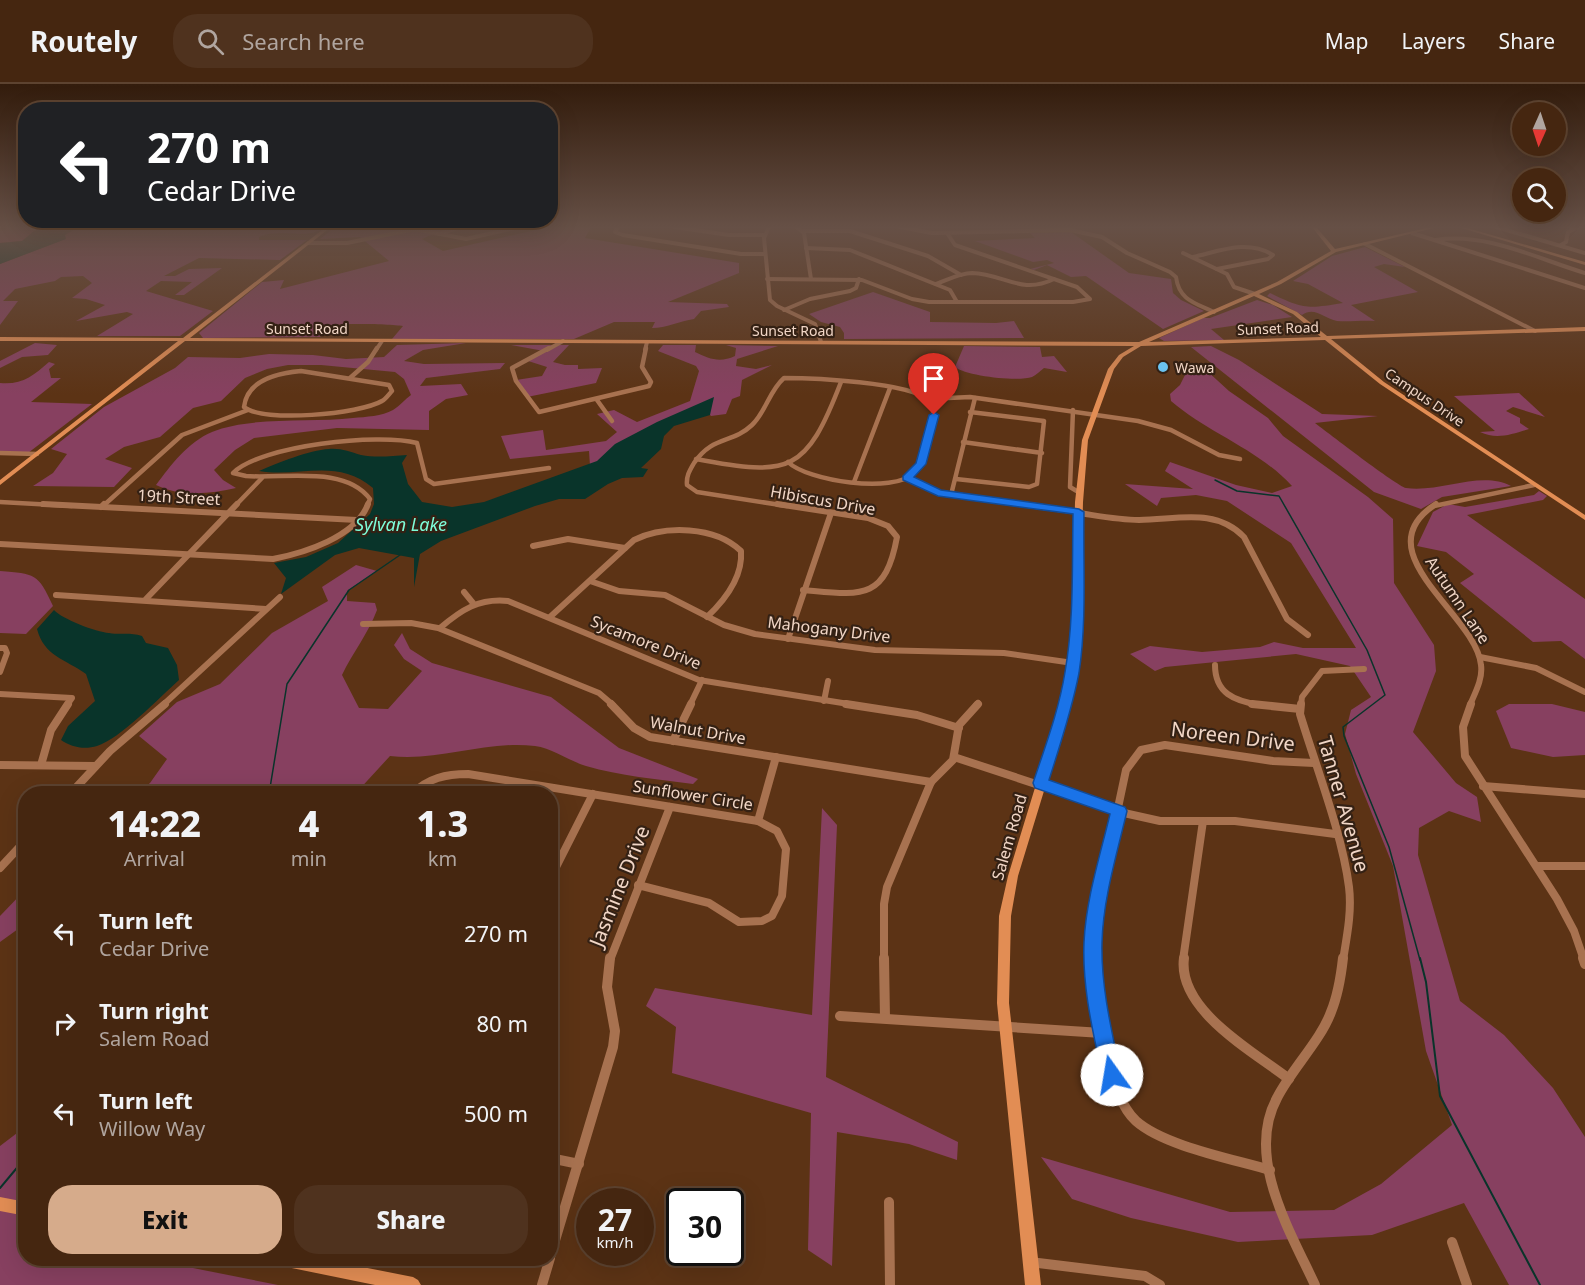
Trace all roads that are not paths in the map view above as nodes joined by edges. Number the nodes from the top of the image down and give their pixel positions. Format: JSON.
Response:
{"nodes":[{"id":1,"x":257,"y":283,"type":"edge"},
{"id":2,"x":768,"y":283,"type":"edge"},
{"id":3,"x":858,"y":283,"type":"edge"},
{"id":4,"x":876,"y":283,"type":"edge"},
{"id":5,"x":1008,"y":283,"type":"edge"},
{"id":6,"x":1045,"y":283,"type":"edge"},
{"id":7,"x":1064,"y":283,"type":"edge"},
{"id":8,"x":1177,"y":283,"type":"edge"},
{"id":9,"x":1232,"y":283,"type":"edge"},
{"id":10,"x":1279,"y":283,"type":"edge"},
{"id":11,"x":1441,"y":283,"type":"edge"},
{"id":12,"x":1570,"y":283,"type":"edge"},
{"id":13,"x":936,"y":284,"type":"edge"},
{"id":14,"x":1585,"y":288,"type":"edge"},
{"id":15,"x":1255,"y":294,"type":"junction"},
{"id":16,"x":957,"y":302,"type":"junction"},
{"id":17,"x":784,"y":310,"type":"junction"},
{"id":18,"x":1214,"y":312,"type":"junction"},
{"id":19,"x":1585,"y":329,"type":"edge"},
{"id":20,"x":1535,"y":331,"type":"junction"},
{"id":21,"x":1157,"y":336,"type":"junction"},
{"id":22,"x":1324,"y":338,"type":"junction"},
{"id":23,"x":0,"y":339,"type":"edge"},
{"id":24,"x":183,"y":340,"type":"junction"},
{"id":25,"x":382,"y":341,"type":"junction"},
{"id":26,"x":563,"y":341,"type":"junction"},
{"id":27,"x":647,"y":342,"type":"junction"},
{"id":28,"x":821,"y":342,"type":"junction"},
{"id":29,"x":1140,"y":344,"type":"junction"},
{"id":30,"x":1172,"y":344,"type":"junction"},
{"id":31,"x":350,"y":378,"type":"junction"},
{"id":32,"x":841,"y":382,"type":"junction"},
{"id":33,"x":891,"y":388,"type":"junction"},
{"id":34,"x":975,"y":398,"type":"junction"},
{"id":35,"x":927,"y":399,"type":"junction"},
{"id":36,"x":597,"y":400,"type":"junction"},
{"id":37,"x":248,"y":410,"type":"junction"},
{"id":38,"x":1073,"y":410,"type":"junction"},
{"id":39,"x":970,"y":412,"type":"junction"},
{"id":40,"x":1094,"y":414,"type":"junction"},
{"id":41,"x":612,"y":421,"type":"dead end"},
{"id":42,"x":963,"y":442,"type":"junction"},
{"id":43,"x":0,"y":453,"type":"edge"},
{"id":44,"x":37,"y":453,"type":"junction"},
{"id":45,"x":1042,"y":453,"type":"junction"},
{"id":46,"x":696,"y":459,"type":"junction"},
{"id":47,"x":1240,"y":459,"type":"dead end"},
{"id":48,"x":788,"y":462,"type":"junction"},
{"id":49,"x":549,"y":468,"type":"dead end"},
{"id":50,"x":262,"y":478,"type":"junction"},
{"id":51,"x":907,"y":478,"type":"junction"},
{"id":52,"x":956,"y":479,"type":"junction"},
{"id":53,"x":854,"y":482,"type":"junction"},
{"id":54,"x":0,"y":483,"type":"edge"},
{"id":55,"x":1534,"y":485,"type":"junction"},
{"id":56,"x":1080,"y":493,"type":"junction"},
{"id":57,"x":951,"y":495,"type":"junction"},
{"id":58,"x":0,"y":502,"type":"edge"},
{"id":59,"x":101,"y":507,"type":"junction"},
{"id":60,"x":228,"y":513,"type":"junction"},
{"id":61,"x":831,"y":513,"type":"junction"},
{"id":62,"x":1079,"y":513,"type":"junction"},
{"id":63,"x":1585,"y":519,"type":"edge"},
{"id":64,"x":357,"y":520,"type":"junction"},
{"id":65,"x":0,"y":544,"type":"edge"},
{"id":66,"x":533,"y":546,"type":"dead end"},
{"id":67,"x":625,"y":548,"type":"junction"},
{"id":68,"x":189,"y":555,"type":"junction"},
{"id":69,"x":591,"y":581,"type":"junction"},
{"id":70,"x":803,"y":590,"type":"junction"},
{"id":71,"x":464,"y":592,"type":"dead end"},
{"id":72,"x":56,"y":595,"type":"dead end"},
{"id":73,"x":280,"y":597,"type":"dead end"},
{"id":74,"x":146,"y":600,"type":"junction"},
{"id":75,"x":473,"y":603,"type":"junction"},
{"id":76,"x":266,"y":609,"type":"junction"},
{"id":77,"x":550,"y":617,"type":"junction"},
{"id":78,"x":707,"y":617,"type":"junction"},
{"id":79,"x":363,"y":624,"type":"dead end"},
{"id":80,"x":440,"y":628,"type":"junction"},
{"id":81,"x":1308,"y":635,"type":"dead end"},
{"id":82,"x":788,"y":639,"type":"junction"},
{"id":83,"x":2,"y":648,"type":"edge"},
{"id":84,"x":1480,"y":657,"type":"junction"},
{"id":85,"x":1073,"y":663,"type":"junction"},
{"id":86,"x":1215,"y":665,"type":"dead end"},
{"id":87,"x":1364,"y":669,"type":"dead end"},
{"id":88,"x":0,"y":672,"type":"edge"},
{"id":89,"x":702,"y":680,"type":"junction"},
{"id":90,"x":828,"y":681,"type":"dead end"},
{"id":91,"x":1585,"y":692,"type":"edge"},
{"id":92,"x":0,"y":694,"type":"edge"},
{"id":93,"x":824,"y":701,"type":"junction"},
{"id":94,"x":978,"y":703,"type":"dead end"},
{"id":95,"x":1300,"y":709,"type":"junction"},
{"id":96,"x":959,"y":728,"type":"junction"},
{"id":97,"x":673,"y":741,"type":"junction"},
{"id":98,"x":776,"y":757,"type":"junction"},
{"id":99,"x":954,"y":757,"type":"junction"},
{"id":100,"x":1314,"y":763,"type":"junction"},
{"id":101,"x":0,"y":765,"type":"edge"},
{"id":102,"x":41,"y":765,"type":"junction"},
{"id":103,"x":95,"y":766,"type":"junction"},
{"id":104,"x":931,"y":782,"type":"junction"},
{"id":105,"x":1041,"y":783,"type":"junction"},
{"id":106,"x":77,"y":786,"type":"edge"},
{"id":107,"x":421,"y":786,"type":"edge"},
{"id":108,"x":543,"y":786,"type":"edge"},
{"id":109,"x":1483,"y":786,"type":"junction"},
{"id":110,"x":558,"y":788,"type":"edge"},
{"id":111,"x":593,"y":794,"type":"junction"},
{"id":112,"x":1585,"y":794,"type":"edge"},
{"id":113,"x":670,"y":807,"type":"junction"},
{"id":114,"x":1119,"y":811,"type":"junction"},
{"id":115,"x":758,"y":821,"type":"junction"},
{"id":116,"x":1203,"y":821,"type":"junction"},
{"id":117,"x":1335,"y":834,"type":"junction"},
{"id":118,"x":18,"y":849,"type":"edge"},
{"id":119,"x":558,"y":863,"type":"edge"},
{"id":120,"x":1537,"y":866,"type":"junction"},
{"id":121,"x":1585,"y":866,"type":"edge"},
{"id":122,"x":0,"y":868,"type":"edge"},
{"id":123,"x":638,"y":885,"type":"junction"},
{"id":124,"x":1585,"y":964,"type":"edge"},
{"id":125,"x":840,"y":1016,"type":"dead end"},
{"id":126,"x":885,"y":1018,"type":"junction"},
{"id":127,"x":1005,"y":1026,"type":"junction"},
{"id":128,"x":1102,"y":1032,"type":"junction"},
{"id":129,"x":1289,"y":1079,"type":"junction"},
{"id":130,"x":558,"y":1160,"type":"edge"},
{"id":131,"x":579,"y":1164,"type":"junction"},
{"id":132,"x":1270,"y":1170,"type":"junction"},
{"id":133,"x":889,"y":1202,"type":"dead end"},
{"id":134,"x":0,"y":1204,"type":"edge"},
{"id":135,"x":18,"y":1207,"type":"edge"},
{"id":136,"x":558,"y":1232,"type":"edge"},
{"id":137,"x":1452,"y":1242,"type":"dead end"},
{"id":138,"x":1030,"y":1262,"type":"junction"},
{"id":139,"x":318,"y":1266,"type":"edge"},
{"id":140,"x":548,"y":1266,"type":"edge"},
{"id":141,"x":413,"y":1285,"type":"edge"},
{"id":142,"x":542,"y":1285,"type":"edge"},
{"id":143,"x":890,"y":1285,"type":"edge"},
{"id":144,"x":1033,"y":1285,"type":"edge"},
{"id":145,"x":1160,"y":1285,"type":"edge"},
{"id":146,"x":1315,"y":1285,"type":"edge"},
{"id":147,"x":1467,"y":1285,"type":"edge"}],
"edges":[{"from":1,"to":24,"type":"street"},
{"from":2,"to":17,"type":"street"},
{"from":3,"to":17,"type":"street"},
{"from":4,"to":16,"type":"street"},
{"from":5,"to":6,"type":"street"},
{"from":7,"to":16,"type":"street"},
{"from":8,"to":18,"type":"street"},
{"from":9,"to":15,"type":"street"},
{"from":10,"to":15,"type":"street","name":"Salem Road"},
{"from":11,"to":20,"type":"street"},
{"from":12,"to":14,"type":"street"},
{"from":13,"to":16,"type":"street"},
{"from":15,"to":18,"type":"street","name":"Salem Road"},
{"from":15,"to":22,"type":"street","name":"Campus Drive"},
{"from":17,"to":28,"type":"street"},
{"from":18,"to":21,"type":"street","name":"Salem Road"},
{"from":19,"to":20,"type":"street","name":"Sunset Road"},
{"from":20,"to":22,"type":"street","name":"Sunset Road"},
{"from":21,"to":29,"type":"street","name":"Salem Road"},
{"from":21,"to":30,"type":"street"},
{"from":22,"to":30,"type":"street","name":"Sunset Road"},
{"from":22,"to":55,"type":"street","name":"Campus Drive"},
{"from":23,"to":24,"type":"street","name":"Sunset Road"},
{"from":24,"to":25,"type":"street","name":"Sunset Road"},
{"from":24,"to":44,"type":"street"},
{"from":25,"to":26,"type":"street","name":"Sunset Road"},
{"from":25,"to":31,"type":"street"},
{"from":26,"to":27,"type":"street","name":"Sunset Road"},
{"from":26,"to":36,"type":"street"},
{"from":27,"to":28,"type":"street","name":"Sunset Road"},
{"from":27,"to":36,"type":"street"},
{"from":28,"to":29,"type":"street","name":"Sunset Road"},
{"from":29,"to":30,"type":"street","name":"Sunset Road"},
{"from":29,"to":40,"type":"street","name":"Salem Road"},
{"from":31,"to":37,"type":"street"},
{"from":31,"to":37,"type":"street"},
{"from":32,"to":33,"type":"street"},
{"from":32,"to":46,"type":"street"},
{"from":32,"to":48,"type":"street"},
{"from":33,"to":35,"type":"street"},
{"from":33,"to":53,"type":"street"},
{"from":34,"to":35,"type":"street"},
{"from":34,"to":38,"type":"street"},
{"from":34,"to":39,"type":"street"},
{"from":35,"to":51,"type":"street"},
{"from":36,"to":41,"type":"street"},
{"from":37,"to":59,"type":"street"},
{"from":38,"to":40,"type":"street"},
{"from":38,"to":56,"type":"street"},
{"from":39,"to":42,"type":"street"},
{"from":39,"to":45,"type":"street"},
{"from":40,"to":47,"type":"street"},
{"from":40,"to":56,"type":"street","name":"Salem Road"},
{"from":42,"to":45,"type":"street"},
{"from":42,"to":52,"type":"street"},
{"from":43,"to":44,"type":"street"},
{"from":44,"to":54,"type":"street"},
{"from":45,"to":52,"type":"street"},
{"from":46,"to":48,"type":"street"},
{"from":46,"to":61,"type":"street","name":"Hibiscus Drive"},
{"from":48,"to":53,"type":"street"},
{"from":49,"to":50,"type":"street"},
{"from":50,"to":60,"type":"street"},
{"from":50,"to":64,"type":"street"},
{"from":51,"to":53,"type":"street"},
{"from":51,"to":57,"type":"street"},
{"from":52,"to":57,"type":"street"},
{"from":55,"to":63,"type":"street","name":"Campus Drive"},
{"from":55,"to":84,"type":"street","name":"Autumn Lane"},
{"from":56,"to":62,"type":"street","name":"Salem Road"},
{"from":57,"to":62,"type":"street"},
{"from":58,"to":59,"type":"street","name":"19th Street"},
{"from":59,"to":60,"type":"street","name":"19th Street"},
{"from":60,"to":64,"type":"street","name":"19th Street"},
{"from":60,"to":68,"type":"street"},
{"from":61,"to":70,"type":"street"},
{"from":61,"to":70,"type":"street","name":"Hibiscus Drive"},
{"from":62,"to":81,"type":"street"},
{"from":62,"to":85,"type":"street","name":"Salem Road"},
{"from":64,"to":68,"type":"street"},
{"from":65,"to":68,"type":"street"},
{"from":66,"to":67,"type":"street"},
{"from":67,"to":69,"type":"street"},
{"from":67,"to":78,"type":"street"},
{"from":68,"to":74,"type":"street"},
{"from":69,"to":77,"type":"street"},
{"from":69,"to":78,"type":"street","name":"Mahogany Drive"},
{"from":70,"to":82,"type":"street"},
{"from":71,"to":75,"type":"street"},
{"from":72,"to":74,"type":"street"},
{"from":73,"to":76,"type":"street"},
{"from":74,"to":76,"type":"street"},
{"from":75,"to":77,"type":"street","name":"Sycamore Drive"},
{"from":75,"to":80,"type":"street","name":"Sycamore Drive"},
{"from":76,"to":103,"type":"street"},
{"from":77,"to":89,"type":"street","name":"Sycamore Drive"},
{"from":78,"to":82,"type":"street","name":"Mahogany Drive"},
{"from":79,"to":80,"type":"street","name":"Walnut Drive"},
{"from":80,"to":97,"type":"street","name":"Walnut Drive"},
{"from":82,"to":85,"type":"street","name":"Mahogany Drive"},
{"from":83,"to":88,"type":"street"},
{"from":84,"to":91,"type":"street"},
{"from":84,"to":109,"type":"street","name":"Autumn Lane"},
{"from":85,"to":105,"type":"street","name":"Salem Road"},
{"from":86,"to":95,"type":"street"},
{"from":87,"to":95,"type":"street"},
{"from":89,"to":93,"type":"street","name":"Sycamore Drive"},
{"from":89,"to":97,"type":"street"},
{"from":90,"to":93,"type":"street"},
{"from":92,"to":102,"type":"street"},
{"from":93,"to":96,"type":"street","name":"Sycamore Drive"},
{"from":94,"to":96,"type":"street"},
{"from":95,"to":100,"type":"street","name":"Tanner Avenue"},
{"from":96,"to":99,"type":"street"},
{"from":97,"to":98,"type":"street","name":"Walnut Drive"},
{"from":98,"to":104,"type":"street","name":"Walnut Drive"},
{"from":98,"to":115,"type":"street"},
{"from":99,"to":104,"type":"street"},
{"from":99,"to":105,"type":"street"},
{"from":100,"to":114,"type":"street","name":"Noreen Drive"},
{"from":100,"to":117,"type":"street","name":"Tanner Avenue"},
{"from":101,"to":102,"type":"street"},
{"from":102,"to":103,"type":"street"},
{"from":103,"to":106,"type":"street"},
{"from":104,"to":126,"type":"street"},
{"from":105,"to":114,"type":"street"},
{"from":105,"to":127,"type":"street","name":"Salem Road"},
{"from":107,"to":108,"type":"street","name":"Sunflower Circle"},
{"from":109,"to":112,"type":"street"},
{"from":109,"to":120,"type":"street","name":"Autumn Lane"},
{"from":110,"to":111,"type":"street","name":"Sunflower Circle"},
{"from":111,"to":113,"type":"street","name":"Sunflower Circle"},
{"from":111,"to":119,"type":"street"},
{"from":113,"to":115,"type":"street","name":"Sunflower Circle"},
{"from":113,"to":123,"type":"street","name":"Jasmine Drive"},
{"from":114,"to":116,"type":"street"},
{"from":114,"to":128,"type":"street","name":"Noreen Drive"},
{"from":115,"to":123,"type":"street","name":"Sunflower Circle"},
{"from":116,"to":117,"type":"street"},
{"from":116,"to":129,"type":"street"},
{"from":117,"to":129,"type":"street","name":"Tanner Avenue"},
{"from":118,"to":122,"type":"street"},
{"from":120,"to":121,"type":"street"},
{"from":120,"to":124,"type":"street","name":"Autumn Lane"},
{"from":123,"to":131,"type":"street","name":"Jasmine Drive"},
{"from":125,"to":126,"type":"street"},
{"from":126,"to":127,"type":"street"},
{"from":127,"to":128,"type":"street"},
{"from":127,"to":138,"type":"street","name":"Salem Road"},
{"from":128,"to":132,"type":"street","name":"Noreen Drive"},
{"from":129,"to":132,"type":"street","name":"Tanner Avenue"},
{"from":130,"to":131,"type":"street"},
{"from":131,"to":136,"type":"street","name":"Jasmine Drive"},
{"from":132,"to":146,"type":"street","name":"Tanner Avenue"},
{"from":133,"to":143,"type":"street"},
{"from":134,"to":135,"type":"street"},
{"from":137,"to":147,"type":"street"},
{"from":138,"to":144,"type":"street","name":"Salem Road"},
{"from":138,"to":145,"type":"street"},
{"from":139,"to":141,"type":"street"},
{"from":140,"to":142,"type":"street","name":"Jasmine Drive"}]}
